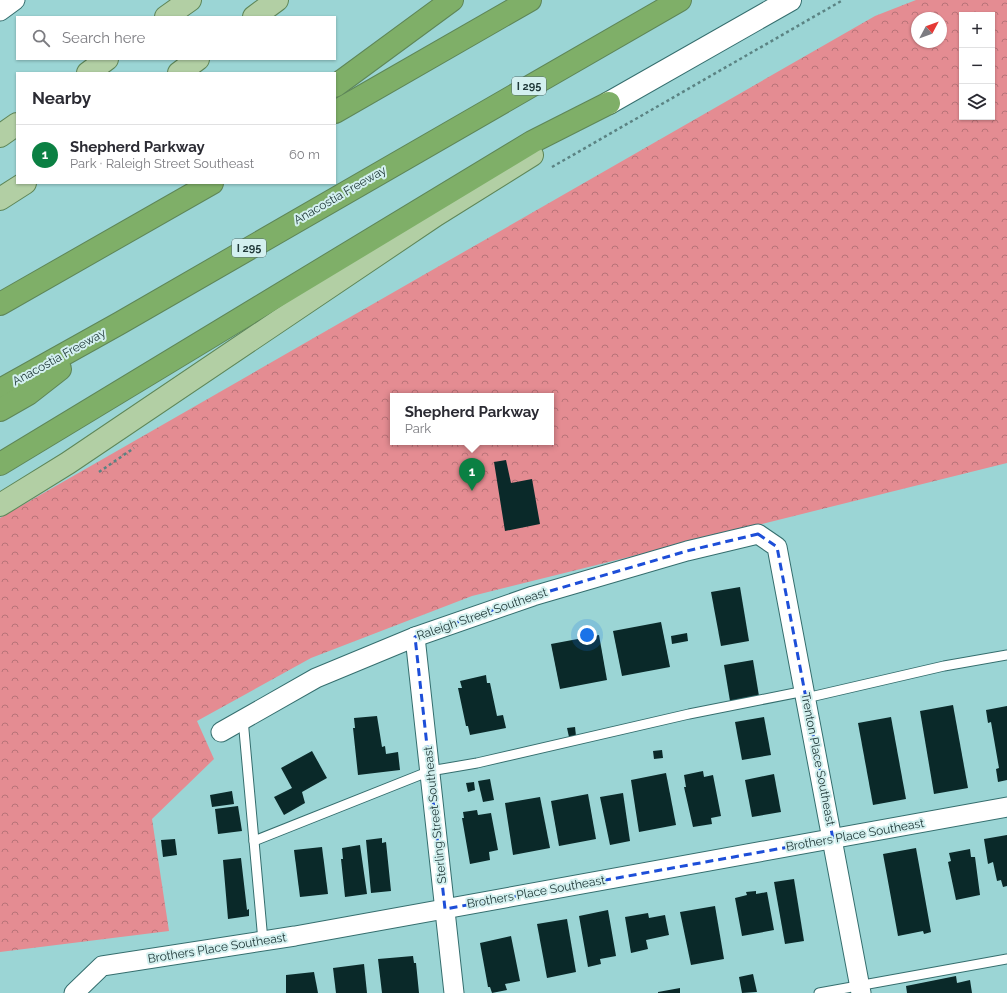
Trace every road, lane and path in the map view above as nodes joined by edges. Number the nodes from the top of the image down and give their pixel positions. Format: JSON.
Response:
{"nodes":[{"id":1,"x":15,"y":0,"type":"edge"},
{"id":2,"x":190,"y":0,"type":"edge"},
{"id":3,"x":277,"y":0,"type":"edge"},
{"id":4,"x":452,"y":0,"type":"edge"},
{"id":5,"x":530,"y":0,"type":"edge"},
{"id":6,"x":680,"y":0,"type":"edge"},
{"id":7,"x":790,"y":0,"type":"edge"},
{"id":8,"x":843,"y":0,"type":"edge"},
{"id":9,"x":0,"y":11,"type":"edge"},
{"id":10,"x":167,"y":16,"type":"edge"},
{"id":11,"x":255,"y":16,"type":"edge"},
{"id":12,"x":107,"y":60,"type":"edge"},
{"id":13,"x":197,"y":60,"type":"edge"},
{"id":14,"x":89,"y":72,"type":"edge"},
{"id":15,"x":180,"y":72,"type":"edge"},
{"id":16,"x":336,"y":85,"type":"edge"},
{"id":17,"x":609,"y":103,"type":"junction"},
{"id":18,"x":336,"y":111,"type":"edge"},
{"id":19,"x":16,"y":125,"type":"edge"},
{"id":20,"x":0,"y":136,"type":"edge"},
{"id":21,"x":546,"y":171,"type":"dead end"},
{"id":22,"x":23,"y":184,"type":"edge"},
{"id":23,"x":189,"y":184,"type":"edge"},
{"id":24,"x":210,"y":184,"type":"edge"},
{"id":25,"x":0,"y":199,"type":"edge"},
{"id":26,"x":134,"y":228,"type":"junction"},
{"id":27,"x":0,"y":304,"type":"edge"},
{"id":28,"x":120,"y":323,"type":"junction"},
{"id":29,"x":0,"y":390,"type":"edge"},
{"id":30,"x":0,"y":410,"type":"edge"},
{"id":31,"x":135,"y":447,"type":"dead end"},
{"id":32,"x":0,"y":464,"type":"edge"},
{"id":33,"x":97,"y":473,"type":"dead end"},
{"id":34,"x":0,"y":505,"type":"edge"},
{"id":35,"x":758,"y":534,"type":"joint"},
{"id":36,"x":415,"y":637,"type":"junction"},
{"id":37,"x":1007,"y":655,"type":"edge"},
{"id":38,"x":806,"y":695,"type":"junction"},
{"id":39,"x":243,"y":719,"type":"junction"},
{"id":40,"x":221,"y":732,"type":"dead end"},
{"id":41,"x":430,"y":771,"type":"junction"},
{"id":42,"x":1007,"y":806,"type":"edge"},
{"id":43,"x":833,"y":839,"type":"junction"},
{"id":44,"x":254,"y":841,"type":"junction"},
{"id":45,"x":445,"y":909,"type":"junction"},
{"id":46,"x":263,"y":941,"type":"junction"},
{"id":47,"x":1007,"y":959,"type":"edge"},
{"id":48,"x":861,"y":989,"type":"edge"},
{"id":49,"x":74,"y":993,"type":"edge"},
{"id":50,"x":454,"y":993,"type":"edge"},
{"id":51,"x":820,"y":993,"type":"edge"}],
"edges":[{"from":1,"to":9,"type":"street"},
{"from":2,"to":10,"type":"main road"},
{"from":3,"to":11,"type":"main road"},
{"from":4,"to":16,"type":"highway"},
{"from":5,"to":18,"type":"highway"},
{"from":6,"to":28,"type":"highway","name":"Anacostia Freeway","number":"I 295"},
{"from":7,"to":17,"type":"main road"},
{"from":8,"to":21,"type":"path"},
{"from":12,"to":14,"type":"main road"},
{"from":13,"to":15,"type":"main road"},
{"from":17,"to":32,"type":"highway"},
{"from":17,"to":34,"type":"main road"},
{"from":19,"to":20,"type":"main road"},
{"from":22,"to":25,"type":"main road"},
{"from":23,"to":26,"type":"highway"},
{"from":24,"to":26,"type":"highway"},
{"from":26,"to":27,"type":"highway"},
{"from":28,"to":29,"type":"highway","name":"Anacostia Freeway","number":"I 295"},
{"from":28,"to":30,"type":"highway"},
{"from":31,"to":33,"type":"path"},
{"from":35,"to":36,"type":"street","name":"Raleigh Street Southeast"},
{"from":35,"to":38,"type":"street","name":"Trenton Place Southeast"},
{"from":36,"to":39,"type":"street","name":"Raleigh Street Southeast"},
{"from":36,"to":41,"type":"street","name":"Sterling Street Southeast"},
{"from":37,"to":38,"type":"lane"},
{"from":38,"to":41,"type":"lane"},
{"from":38,"to":43,"type":"street","name":"Trenton Place Southeast"},
{"from":39,"to":40,"type":"street","name":"Raleigh Street Southeast"},
{"from":39,"to":44,"type":"lane"},
{"from":41,"to":44,"type":"lane"},
{"from":41,"to":45,"type":"street","name":"Sterling Street Southeast"},
{"from":42,"to":43,"type":"street","name":"Brothers Place Southeast"},
{"from":43,"to":45,"type":"street","name":"Brothers Place Southeast"},
{"from":43,"to":48,"type":"street","name":"Trenton Place Southeast"},
{"from":44,"to":46,"type":"lane"},
{"from":45,"to":46,"type":"street","name":"Brothers Place Southeast"},
{"from":45,"to":50,"type":"street","name":"Sterling Street Southeast"},
{"from":46,"to":49,"type":"street","name":"Brothers Place Southeast"},
{"from":47,"to":48,"type":"lane"},
{"from":48,"to":51,"type":"lane"}]}
